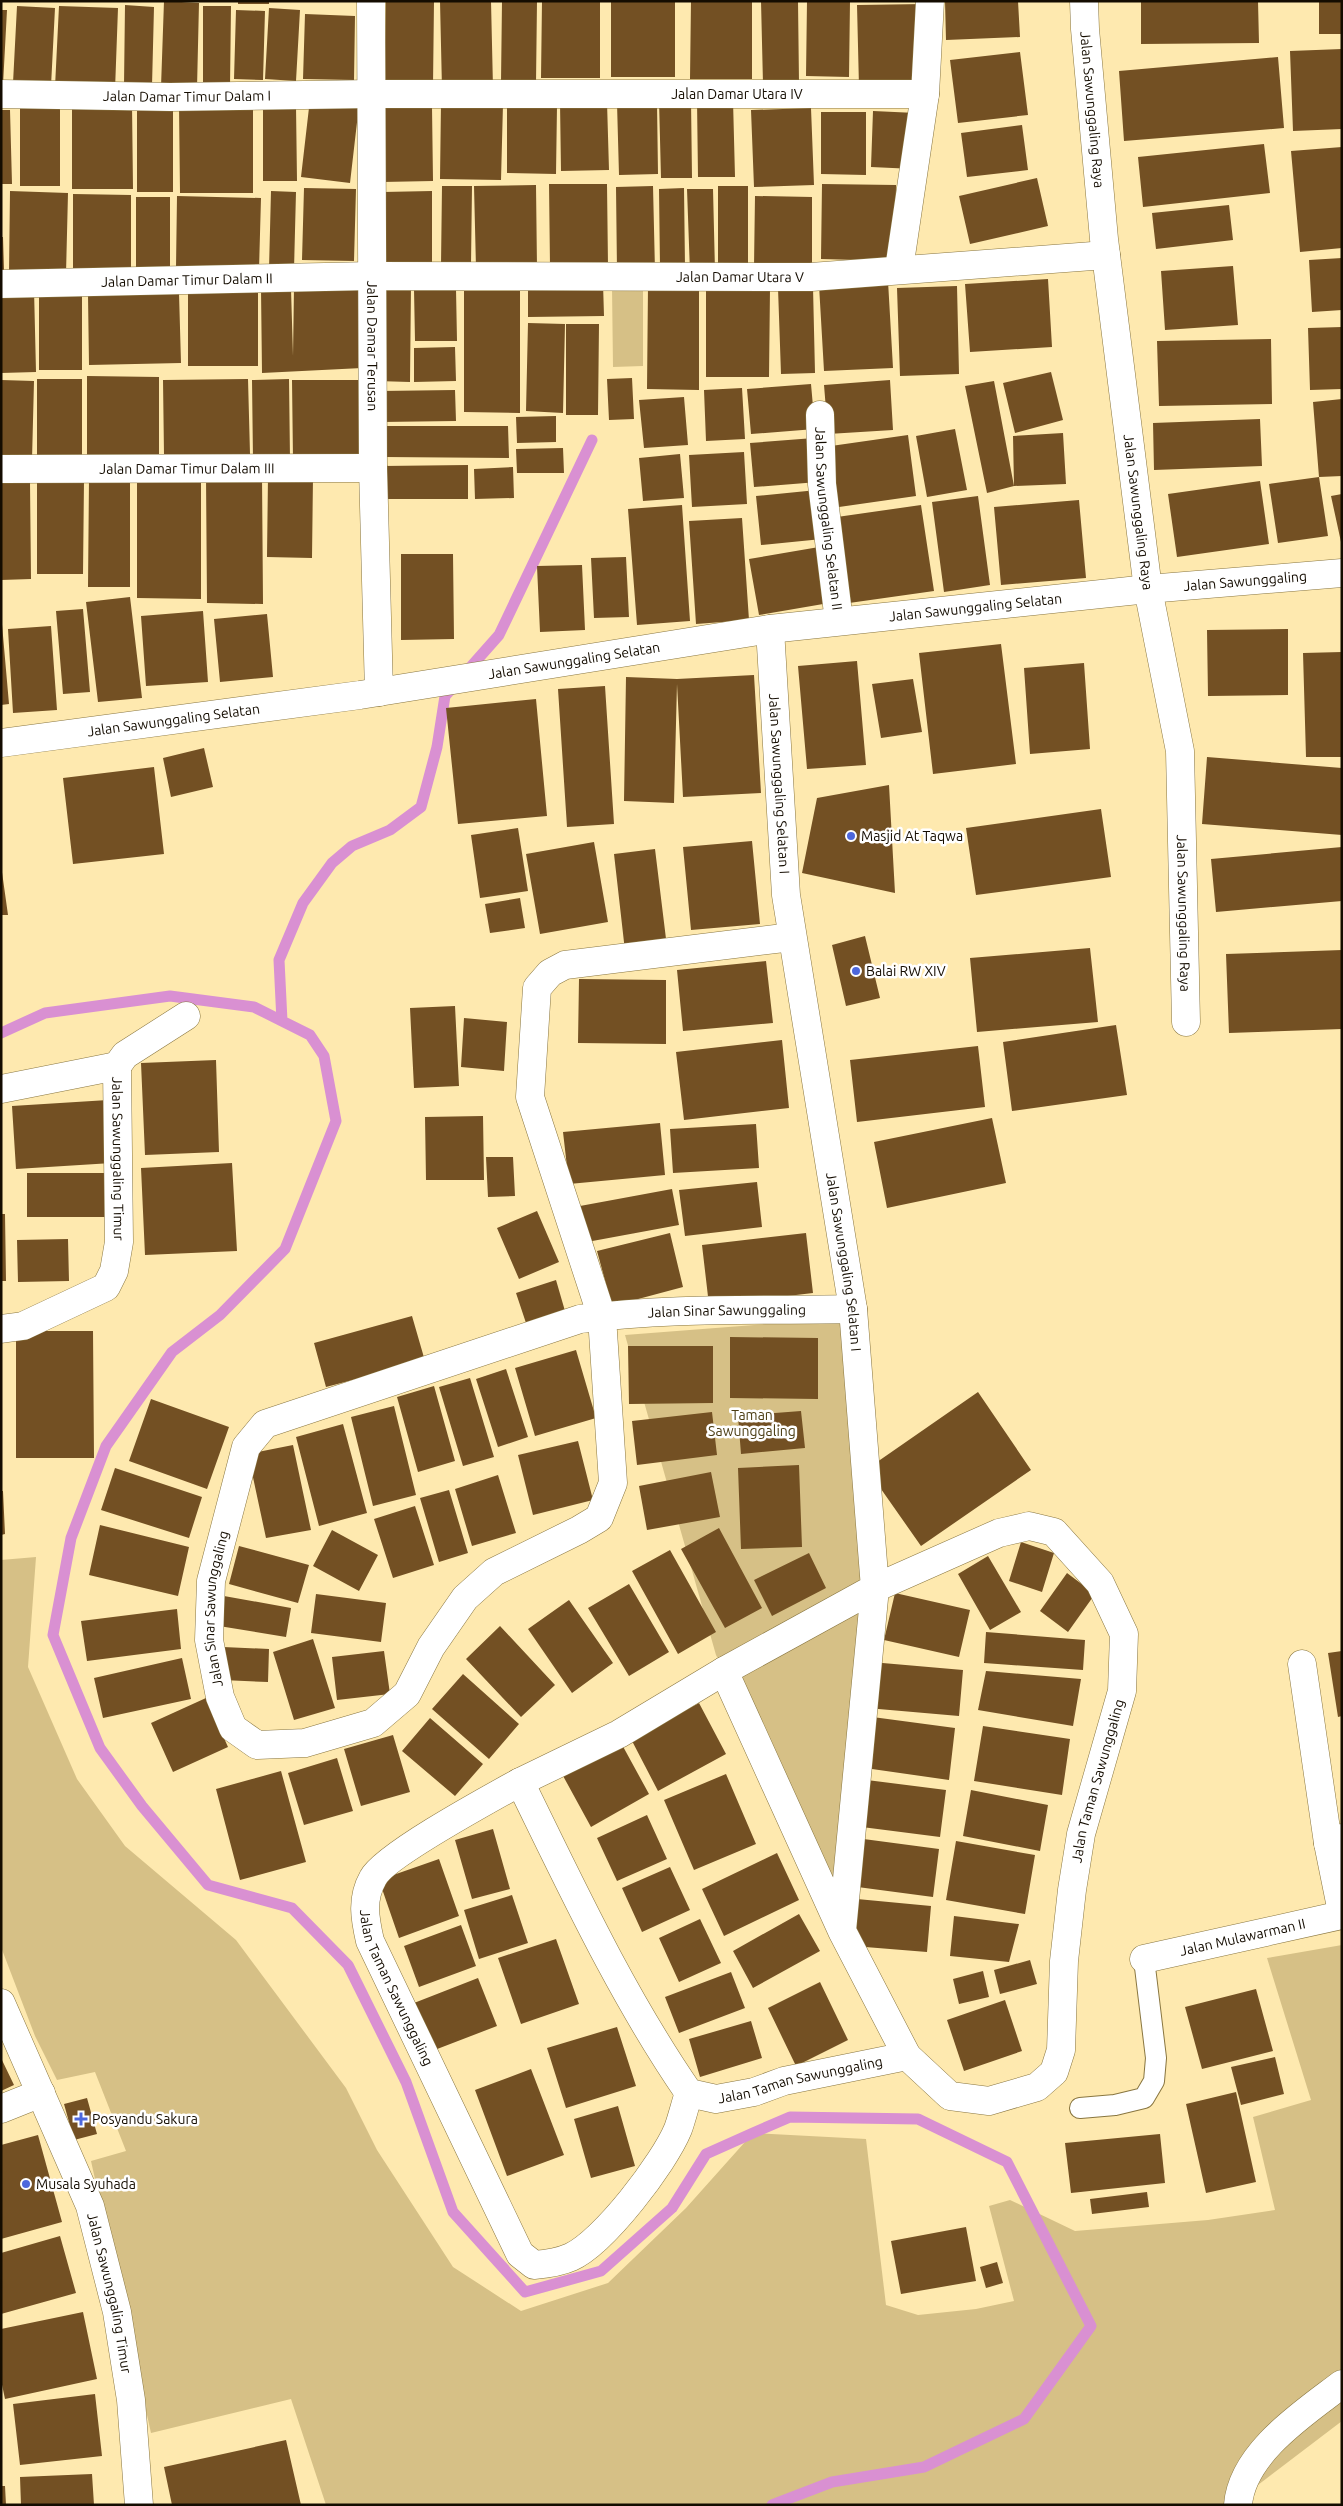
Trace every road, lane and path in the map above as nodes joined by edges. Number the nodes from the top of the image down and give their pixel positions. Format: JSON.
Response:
{"nodes":[{"id":1,"x":371,"y":1,"type":"edge"},
{"id":2,"x":930,"y":1,"type":"edge"},
{"id":3,"x":1084,"y":1,"type":"edge"},
{"id":4,"x":1,"y":94,"type":"edge"},
{"id":5,"x":372,"y":94,"type":"junction"},
{"id":6,"x":925,"y":94,"type":"junction"},
{"id":7,"x":1106,"y":255,"type":"junction"},
{"id":8,"x":899,"y":269,"type":"junction"},
{"id":9,"x":372,"y":276,"type":"junction"},
{"id":10,"x":1,"y":284,"type":"edge"},
{"id":11,"x":820,"y":415,"type":"dead end"},
{"id":12,"x":373,"y":468,"type":"junction"},
{"id":13,"x":1,"y":469,"type":"edge"},
{"id":14,"x":1342,"y":573,"type":"edge"},
{"id":15,"x":1148,"y":589,"type":"junction"},
{"id":16,"x":839,"y":621,"type":"junction"},
{"id":17,"x":770,"y":630,"type":"junction"},
{"id":18,"x":380,"y":692,"type":"junction"},
{"id":19,"x":1,"y":742,"type":"edge"},
{"id":20,"x":792,"y":937,"type":"junction"},
{"id":21,"x":186,"y":1016,"type":"dead end"},
{"id":22,"x":1186,"y":1022,"type":"dead end"},
{"id":23,"x":117,"y":1066,"type":"junction"},
{"id":24,"x":1,"y":1089,"type":"edge"},
{"id":25,"x":853,"y":1309,"type":"junction"},
{"id":26,"x":602,"y":1317,"type":"junction"},
{"id":27,"x":1,"y":1329,"type":"edge"},
{"id":28,"x":875,"y":1588,"type":"junction"},
{"id":29,"x":1302,"y":1664,"type":"dead end"},
{"id":30,"x":724,"y":1670,"type":"junction"},
{"id":31,"x":520,"y":1782,"type":"junction"},
{"id":32,"x":1335,"y":1841,"type":"edge"},
{"id":33,"x":1342,"y":1913,"type":"edge"},
{"id":34,"x":842,"y":1931,"type":"junction"},
{"id":35,"x":1144,"y":1959,"type":"joint"},
{"id":36,"x":1,"y":2003,"type":"edge"},
{"id":37,"x":907,"y":2056,"type":"junction"},
{"id":38,"x":41,"y":2093,"type":"junction"},
{"id":39,"x":689,"y":2093,"type":"junction"},
{"id":40,"x":1080,"y":2108,"type":"dead end"},
{"id":41,"x":1,"y":2109,"type":"edge"},
{"id":42,"x":1342,"y":2384,"type":"edge"},
{"id":43,"x":139,"y":2505,"type":"edge"},
{"id":44,"x":1238,"y":2505,"type":"edge"}],
"edges":[{"from":1,"to":5,"type":"street","name":"Jalan Damar Terusan"},
{"from":2,"to":6,"type":"street"},
{"from":3,"to":7,"type":"street","name":"Jalan Sawunggaling Raya"},
{"from":4,"to":5,"type":"street","name":"Jalan Damar Timur Dalam I"},
{"from":5,"to":6,"type":"street","name":"Jalan Damar Utara IV"},
{"from":5,"to":9,"type":"street","name":"Jalan Damar Terusan"},
{"from":6,"to":8,"type":"street"},
{"from":7,"to":8,"type":"street","name":"Jalan Damar Utara V"},
{"from":7,"to":15,"type":"street","name":"Jalan Sawunggaling Raya"},
{"from":8,"to":9,"type":"street","name":"Jalan Damar Utara V"},
{"from":9,"to":10,"type":"street","name":"Jalan Damar Timur Dalam II"},
{"from":9,"to":12,"type":"street","name":"Jalan Damar Terusan"},
{"from":11,"to":16,"type":"street","name":"Jalan Sawunggaling Selatan II"},
{"from":12,"to":13,"type":"street","name":"Jalan Damar Timur Dalam III"},
{"from":12,"to":18,"type":"street","name":"Jalan Damar Terusan"},
{"from":14,"to":15,"type":"street","name":"Jalan Sawunggaling"},
{"from":15,"to":16,"type":"street","name":"Jalan Sawunggaling Selatan"},
{"from":15,"to":22,"type":"street","name":"Jalan Sawunggaling Raya"},
{"from":16,"to":17,"type":"street","name":"Jalan Sawunggaling Selatan"},
{"from":17,"to":18,"type":"street","name":"Jalan Sawunggaling Selatan"},
{"from":17,"to":20,"type":"street","name":"Jalan Sawunggaling Selatan I"},
{"from":18,"to":19,"type":"street","name":"Jalan Sawunggaling Selatan"},
{"from":20,"to":25,"type":"street","name":"Jalan Sawunggaling Selatan I"},
{"from":20,"to":26,"type":"street"},
{"from":21,"to":23,"type":"street","name":"Jalan Sawunggaling Timur"},
{"from":23,"to":24,"type":"street","name":"Jalan Sawunggaling Timur"},
{"from":23,"to":27,"type":"street","name":"Jalan Sawunggaling Timur"},
{"from":25,"to":26,"type":"street","name":"Jalan Sinar Sawunggaling"},
{"from":25,"to":28,"type":"street","name":"Jalan Sawunggaling Selatan I"},
{"from":26,"to":26,"type":"street","name":"Jalan Sinar Sawunggaling"},
{"from":28,"to":30,"type":"street","name":"Jalan Taman Sawunggaling"},
{"from":28,"to":34,"type":"street"},
{"from":28,"to":37,"type":"street","name":"Jalan Taman Sawunggaling"},
{"from":29,"to":32,"type":"street","name":"Jalan Mulawarman II"},
{"from":30,"to":31,"type":"street","name":"Jalan Taman Sawunggaling"},
{"from":30,"to":34,"type":"street","name":"Jalan Taman Sawunggaling"},
{"from":31,"to":39,"type":"street"},
{"from":31,"to":39,"type":"street","name":"Jalan Taman Sawunggaling"},
{"from":32,"to":33,"type":"street","name":"Jalan Mulawarman II"},
{"from":33,"to":35,"type":"street","name":"Jalan Mulawarman II"},
{"from":34,"to":37,"type":"street","name":"Jalan Taman Sawunggaling"},
{"from":35,"to":40,"type":"lane"},
{"from":36,"to":38,"type":"street","name":"Jalan Sawunggaling Timur"},
{"from":37,"to":39,"type":"street","name":"Jalan Taman Sawunggaling"},
{"from":38,"to":41,"type":"street"},
{"from":38,"to":43,"type":"street","name":"Jalan Sawunggaling Timur"},
{"from":42,"to":44,"type":"street"}]}
